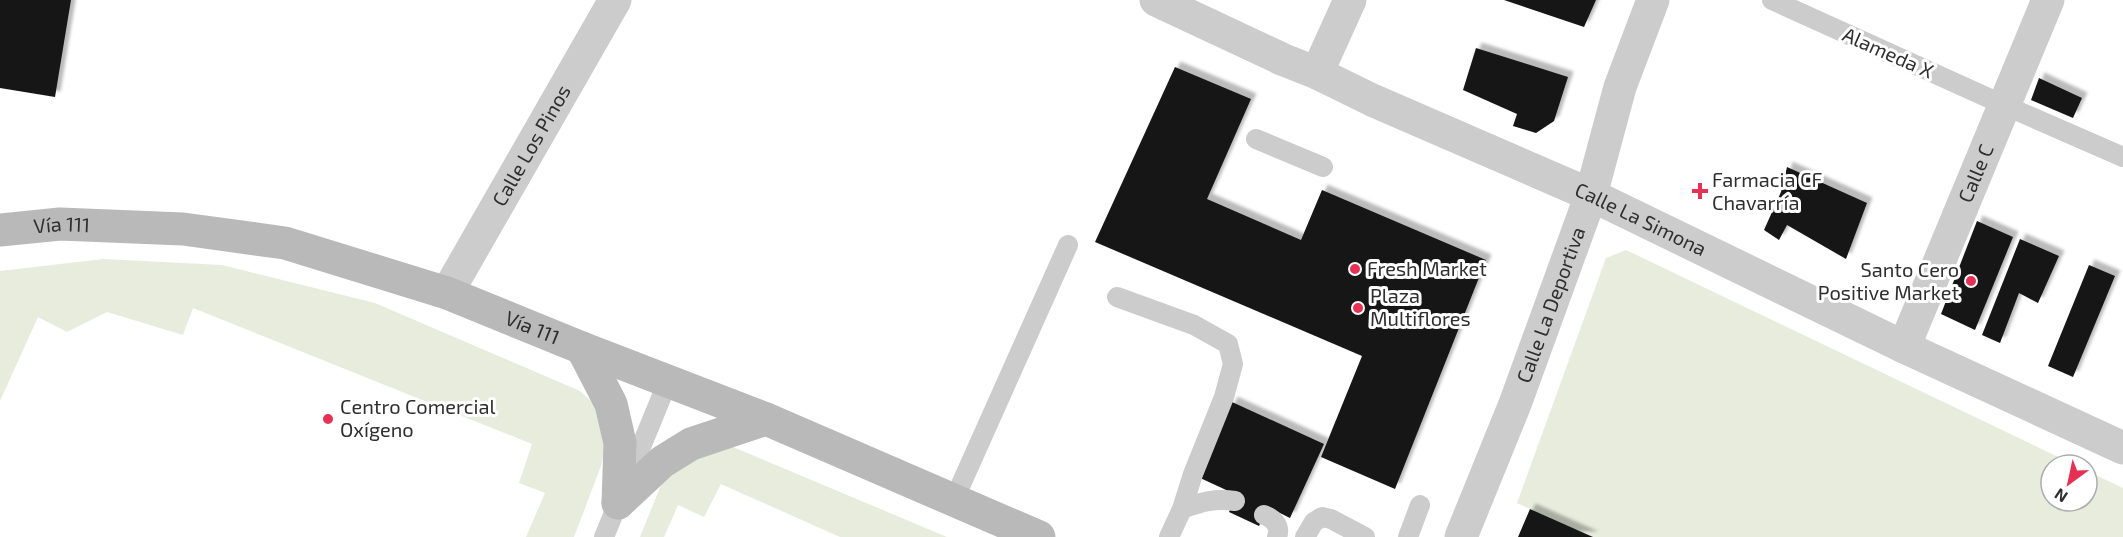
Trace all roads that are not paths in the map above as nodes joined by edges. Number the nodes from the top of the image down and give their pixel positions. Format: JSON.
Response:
{"nodes":[{"id":1,"x":615,"y":0,"type":"edge"},
{"id":2,"x":1156,"y":0,"type":"edge"},
{"id":3,"x":1350,"y":0,"type":"edge"},
{"id":4,"x":1653,"y":0,"type":"edge"},
{"id":5,"x":1772,"y":0,"type":"edge"},
{"id":6,"x":2048,"y":0,"type":"edge"},
{"id":7,"x":1317,"y":72,"type":"junction"},
{"id":8,"x":2004,"y":105,"type":"junction"},
{"id":9,"x":1256,"y":139,"type":"dead end"},
{"id":10,"x":2123,"y":157,"type":"edge"},
{"id":11,"x":1323,"y":168,"type":"dead end"},
{"id":12,"x":1591,"y":195,"type":"junction"},
{"id":13,"x":0,"y":230,"type":"edge"},
{"id":14,"x":1068,"y":245,"type":"dead end"},
{"id":15,"x":447,"y":293,"type":"junction"},
{"id":16,"x":1117,"y":297,"type":"dead end"},
{"id":17,"x":1904,"y":347,"type":"junction"},
{"id":18,"x":582,"y":348,"type":"junction"},
{"id":19,"x":668,"y":381,"type":"junction"},
{"id":20,"x":766,"y":419,"type":"junction"},
{"id":21,"x":2123,"y":448,"type":"edge"},
{"id":22,"x":954,"y":500,"type":"junction"},
{"id":23,"x":1235,"y":501,"type":"dead end"},
{"id":24,"x":618,"y":503,"type":"junction"},
{"id":25,"x":1420,"y":505,"type":"dead end"},
{"id":26,"x":1182,"y":509,"type":"junction"},
{"id":27,"x":1264,"y":514,"type":"dead end"},
{"id":28,"x":604,"y":537,"type":"edge"},
{"id":29,"x":1039,"y":537,"type":"edge"},
{"id":30,"x":1169,"y":537,"type":"edge"},
{"id":31,"x":1277,"y":537,"type":"edge"},
{"id":32,"x":1305,"y":537,"type":"edge"},
{"id":33,"x":1365,"y":537,"type":"edge"},
{"id":34,"x":1408,"y":537,"type":"edge"},
{"id":35,"x":1461,"y":537,"type":"edge"}],
"edges":[{"from":1,"to":15,"type":"street","name":"Calle Los Pinos"},
{"from":2,"to":7,"type":"street","name":"Calle La Simona"},
{"from":3,"to":7,"type":"street"},
{"from":4,"to":12,"type":"street","name":"Calle La Deportiva"},
{"from":5,"to":8,"type":"lane","name":"Alameda X"},
{"from":6,"to":8,"type":"street","name":"Calle C"},
{"from":7,"to":12,"type":"street","name":"Calle La Simona"},
{"from":8,"to":10,"type":"lane","name":"Alameda X"},
{"from":8,"to":17,"type":"street","name":"Calle C"},
{"from":9,"to":11,"type":"lane"},
{"from":12,"to":17,"type":"street","name":"Calle La Simona"},
{"from":12,"to":35,"type":"street","name":"Calle La Deportiva"},
{"from":13,"to":15,"type":"main road","name":"Vía 111"},
{"from":14,"to":22,"type":"lane"},
{"from":15,"to":18,"type":"main road","name":"Vía 111"},
{"from":16,"to":26,"type":"lane"},
{"from":17,"to":21,"type":"street","name":"Calle La Simona"},
{"from":18,"to":19,"type":"main road","name":"Vía 111"},
{"from":18,"to":24,"type":"main road"},
{"from":19,"to":20,"type":"main road","name":"Vía 111"},
{"from":19,"to":24,"type":"lane"},
{"from":20,"to":22,"type":"main road","name":"Vía 111"},
{"from":20,"to":24,"type":"main road"},
{"from":22,"to":29,"type":"main road","name":"Vía 111"},
{"from":23,"to":26,"type":"lane"},
{"from":24,"to":28,"type":"lane"},
{"from":25,"to":34,"type":"lane"},
{"from":26,"to":30,"type":"lane"},
{"from":27,"to":31,"type":"lane"},
{"from":32,"to":33,"type":"lane"}]}
